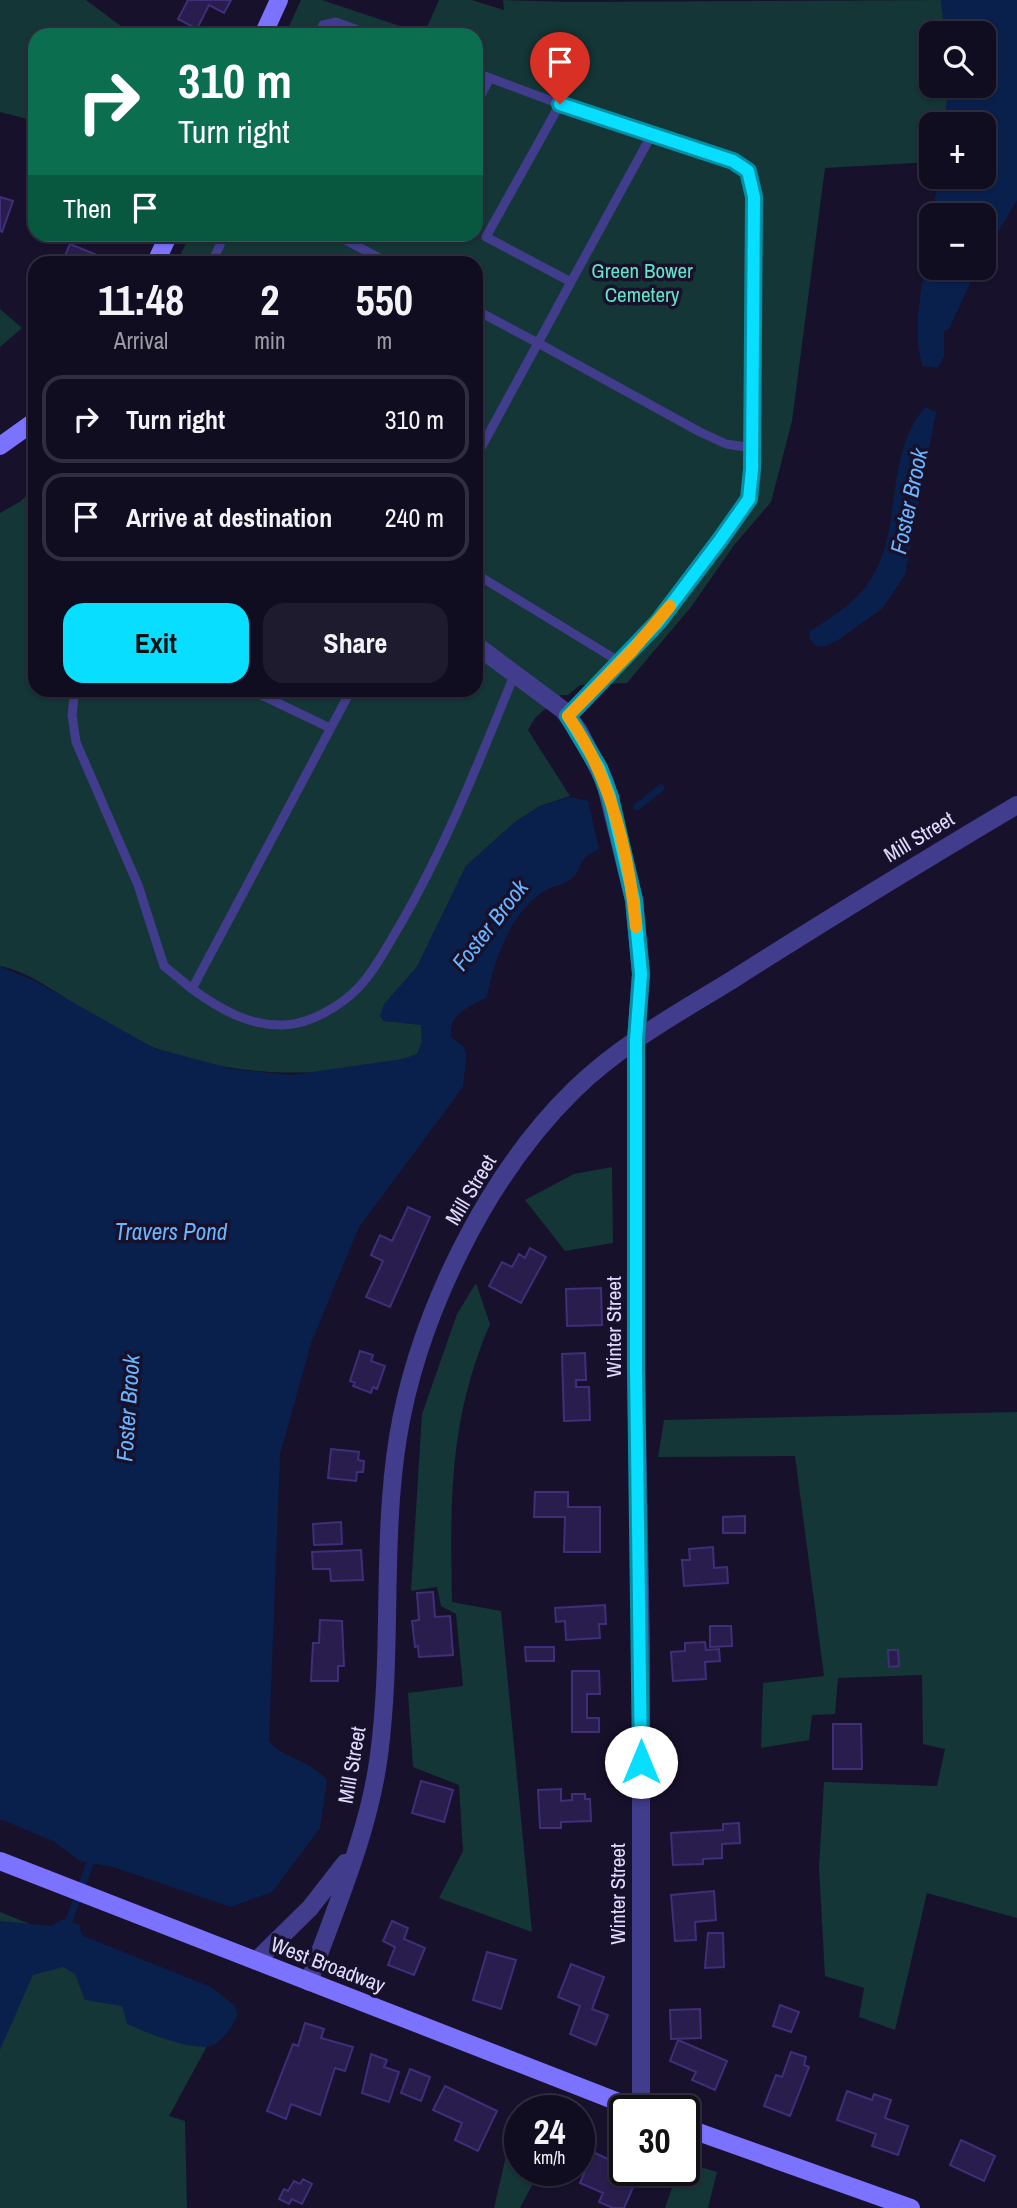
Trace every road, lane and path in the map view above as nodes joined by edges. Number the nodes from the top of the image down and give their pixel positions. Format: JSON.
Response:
{"nodes":[{"id":1,"x":279,"y":0,"type":"edge"},
{"id":2,"x":266,"y":28,"type":"edge"},
{"id":3,"x":322,"y":28,"type":"edge"},
{"id":4,"x":352,"y":28,"type":"edge"},
{"id":5,"x":483,"y":76,"type":"edge"},
{"id":6,"x":490,"y":78,"type":"junction"},
{"id":7,"x":483,"y":91,"type":"edge"},
{"id":8,"x":560,"y":104,"type":"junction"},
{"id":9,"x":651,"y":136,"type":"junction"},
{"id":10,"x":483,"y":236,"type":"edge"},
{"id":11,"x":486,"y":237,"type":"junction"},
{"id":12,"x":349,"y":242,"type":"edge"},
{"id":13,"x":376,"y":256,"type":"edge"},
{"id":14,"x":571,"y":282,"type":"junction"},
{"id":15,"x":483,"y":314,"type":"edge"},
{"id":16,"x":538,"y":343,"type":"junction"},
{"id":17,"x":28,"y":426,"type":"edge"},
{"id":18,"x":483,"y":444,"type":"edge"},
{"id":19,"x":0,"y":446,"type":"edge"},
{"id":20,"x":752,"y":448,"type":"junction"},
{"id":21,"x":483,"y":578,"type":"edge"},
{"id":22,"x":483,"y":650,"type":"edge"},
{"id":23,"x":620,"y":662,"type":"junction"},
{"id":24,"x":516,"y":671,"type":"junction"},
{"id":25,"x":74,"y":697,"type":"edge"},
{"id":26,"x":266,"y":697,"type":"edge"},
{"id":27,"x":347,"y":697,"type":"edge"},
{"id":28,"x":568,"y":716,"type":"junction"},
{"id":29,"x":330,"y":728,"type":"junction"},
{"id":30,"x":1017,"y":805,"type":"edge"},
{"id":31,"x":192,"y":989,"type":"junction"},
{"id":32,"x":636,"y":1040,"type":"junction"},
{"id":33,"x":357,"y":1846,"type":"junction"},
{"id":34,"x":0,"y":1861,"type":"edge"},
{"id":35,"x":256,"y":1961,"type":"junction"},
{"id":36,"x":309,"y":1982,"type":"junction"},
{"id":37,"x":640,"y":2095,"type":"edge"},
{"id":38,"x":609,"y":2098,"type":"edge"},
{"id":39,"x":700,"y":2133,"type":"edge"},
{"id":40,"x":911,"y":2208,"type":"edge"}],
"edges":[{"from":1,"to":2,"type":"main road"},
{"from":3,"to":4,"type":"lane"},
{"from":5,"to":6,"type":"lane"},
{"from":6,"to":7,"type":"lane"},
{"from":6,"to":8,"type":"lane"},
{"from":8,"to":9,"type":"lane"},
{"from":8,"to":11,"type":"lane"},
{"from":9,"to":14,"type":"lane"},
{"from":9,"to":20,"type":"lane"},
{"from":10,"to":11,"type":"lane"},
{"from":11,"to":14,"type":"lane"},
{"from":12,"to":13,"type":"lane"},
{"from":14,"to":16,"type":"lane"},
{"from":15,"to":16,"type":"lane"},
{"from":16,"to":18,"type":"lane"},
{"from":16,"to":20,"type":"lane"},
{"from":17,"to":19,"type":"main road"},
{"from":20,"to":23,"type":"lane"},
{"from":21,"to":23,"type":"lane"},
{"from":22,"to":24,"type":"street","name":"Winter Street"},
{"from":23,"to":28,"type":"lane"},
{"from":24,"to":28,"type":"street","name":"Winter Street"},
{"from":24,"to":31,"type":"lane"},
{"from":25,"to":31,"type":"lane"},
{"from":26,"to":29,"type":"lane"},
{"from":27,"to":29,"type":"lane"},
{"from":28,"to":32,"type":"street","name":"Winter Street"},
{"from":29,"to":31,"type":"lane"},
{"from":30,"to":32,"type":"street","name":"Mill Street"},
{"from":32,"to":33,"type":"street","name":"Mill Street"},
{"from":32,"to":37,"type":"street","name":"Winter Street"},
{"from":33,"to":35,"type":"street","name":"Mill Street"},
{"from":33,"to":36,"type":"street","name":"Mill Street"},
{"from":34,"to":35,"type":"main road","name":"West Broadway"},
{"from":35,"to":36,"type":"main road","name":"West Broadway"},
{"from":36,"to":38,"type":"main road","name":"West Broadway"},
{"from":39,"to":40,"type":"main road"}]}
